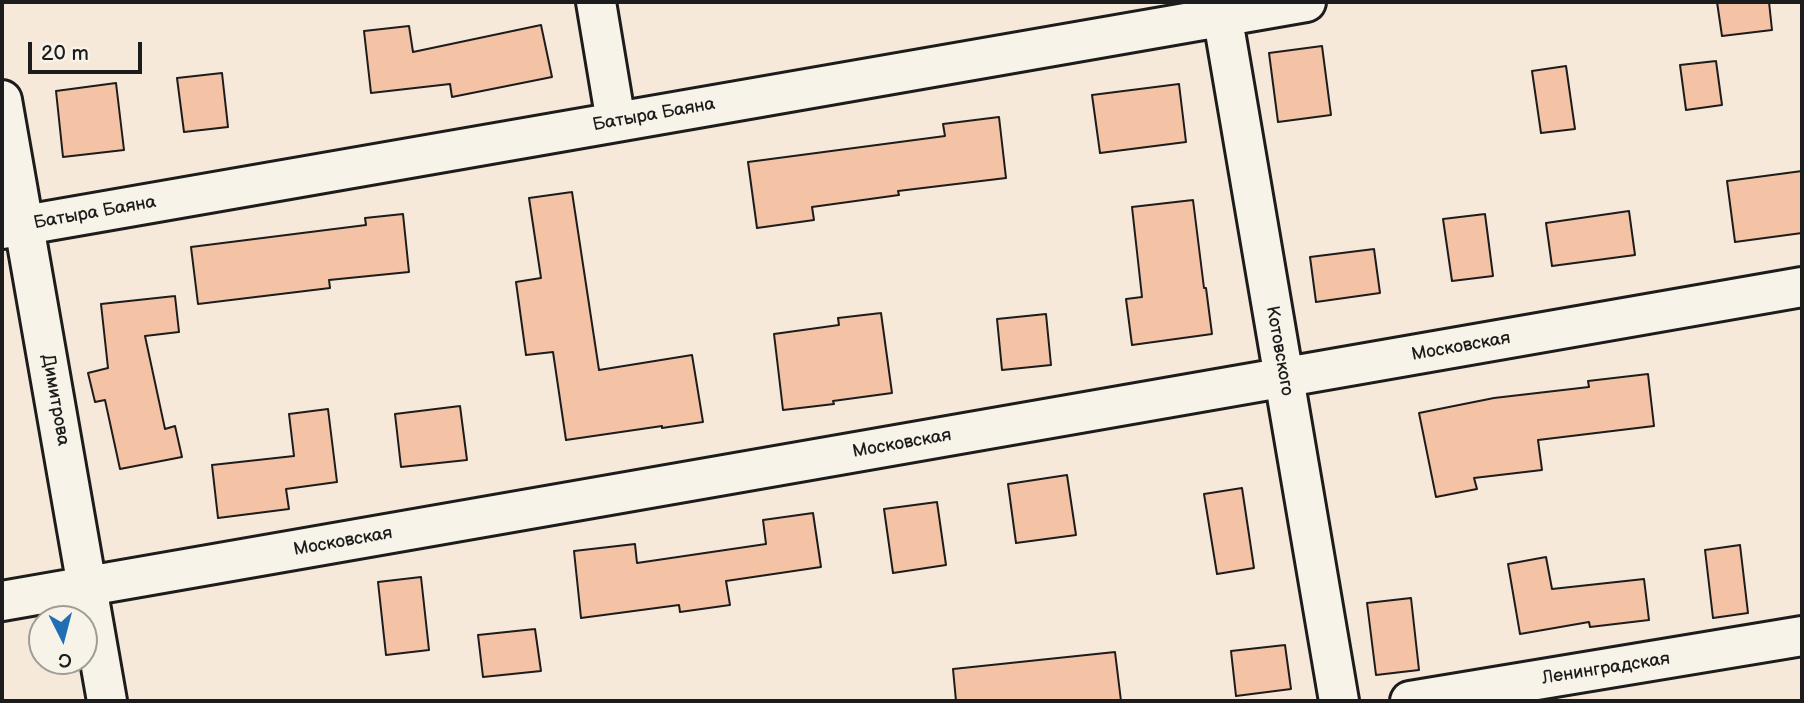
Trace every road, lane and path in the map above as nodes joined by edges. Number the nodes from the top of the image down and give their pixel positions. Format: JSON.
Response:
{"nodes":[{"id":1,"x":596,"y":2,"type":"edge"},
{"id":2,"x":1306,"y":2,"type":"edge"},
{"id":3,"x":1221,"y":9,"type":"edge"},
{"id":4,"x":2,"y":100,"type":"edge"},
{"id":5,"x":616,"y":122,"type":"junction"},
{"id":6,"x":13,"y":227,"type":"edge"},
{"id":7,"x":1802,"y":287,"type":"edge"},
{"id":8,"x":1284,"y":378,"type":"junction"},
{"id":9,"x":87,"y":586,"type":"junction"},
{"id":10,"x":2,"y":601,"type":"edge"},
{"id":11,"x":1802,"y":636,"type":"edge"},
{"id":12,"x":107,"y":701,"type":"edge"},
{"id":13,"x":1339,"y":701,"type":"edge"},
{"id":14,"x":1410,"y":701,"type":"edge"}],
"edges":[{"from":1,"to":5,"type":"street"},
{"from":2,"to":3,"type":"street","name":"Батыра Баяна"},
{"from":3,"to":5,"type":"street","name":"Батыра Баяна"},
{"from":3,"to":8,"type":"street","name":"Котовского"},
{"from":4,"to":6,"type":"street","name":"Димитрова"},
{"from":5,"to":6,"type":"street","name":"Батыра Баяна"},
{"from":6,"to":9,"type":"street","name":"Димитрова"},
{"from":7,"to":8,"type":"street","name":"Московская"},
{"from":8,"to":9,"type":"street","name":"Московская"},
{"from":8,"to":13,"type":"street","name":"Котовского"},
{"from":9,"to":10,"type":"street","name":"Московская"},
{"from":9,"to":12,"type":"street","name":"Димитрова"},
{"from":11,"to":14,"type":"street","name":"Ленинградская"}]}
